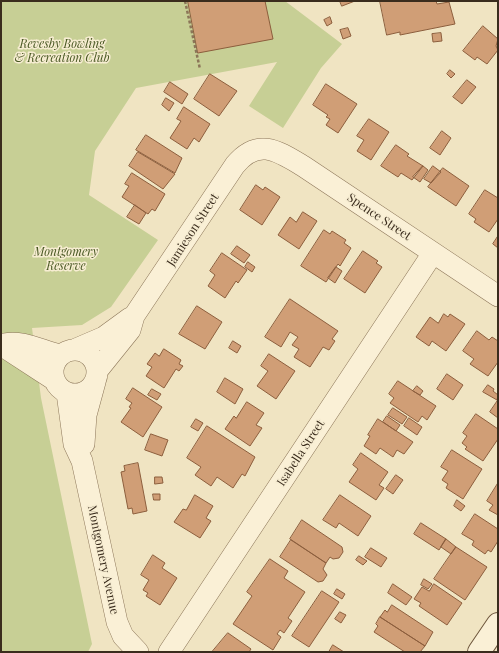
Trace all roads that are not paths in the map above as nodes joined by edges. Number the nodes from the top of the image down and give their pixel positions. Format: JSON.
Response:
{"nodes":[{"id":1,"x":256,"y":149,"type":"joint"},
{"id":2,"x":433,"y":253,"type":"junction"},
{"id":3,"x":498,"y":296,"type":"edge"},
{"id":4,"x":134,"y":316,"type":"junction"},
{"id":5,"x":1,"y":345,"type":"edge"},
{"id":6,"x":68,"y":352,"type":"junction"},
{"id":7,"x":96,"y":377,"type":"junction"},
{"id":8,"x":60,"y":386,"type":"junction"},
{"id":9,"x":82,"y":461,"type":"junction"},
{"id":10,"x":498,"y":624,"type":"edge"},
{"id":11,"x":138,"y":652,"type":"edge"},
{"id":12,"x":170,"y":652,"type":"edge"},
{"id":13,"x":479,"y":652,"type":"edge"}],
"edges":[{"from":1,"to":2,"type":"street","name":"Spence Street"},
{"from":1,"to":4,"type":"street","name":"Jamieson Street"},
{"from":2,"to":3,"type":"street","name":"Spence Street"},
{"from":2,"to":12,"type":"street","name":"Isabella Street"},
{"from":4,"to":6,"type":"street","name":"Jamieson Street"},
{"from":4,"to":7,"type":"street","name":"Jamieson Street"},
{"from":5,"to":6,"type":"street"},
{"from":5,"to":8,"type":"street"},
{"from":6,"to":7,"type":"street"},
{"from":6,"to":8,"type":"street"},
{"from":7,"to":8,"type":"street"},
{"from":7,"to":9,"type":"street","name":"Montgomery Avenue"},
{"from":8,"to":9,"type":"street","name":"Montgomery Avenue"},
{"from":9,"to":11,"type":"street","name":"Montgomery Avenue"},
{"from":10,"to":13,"type":"main road"}]}
